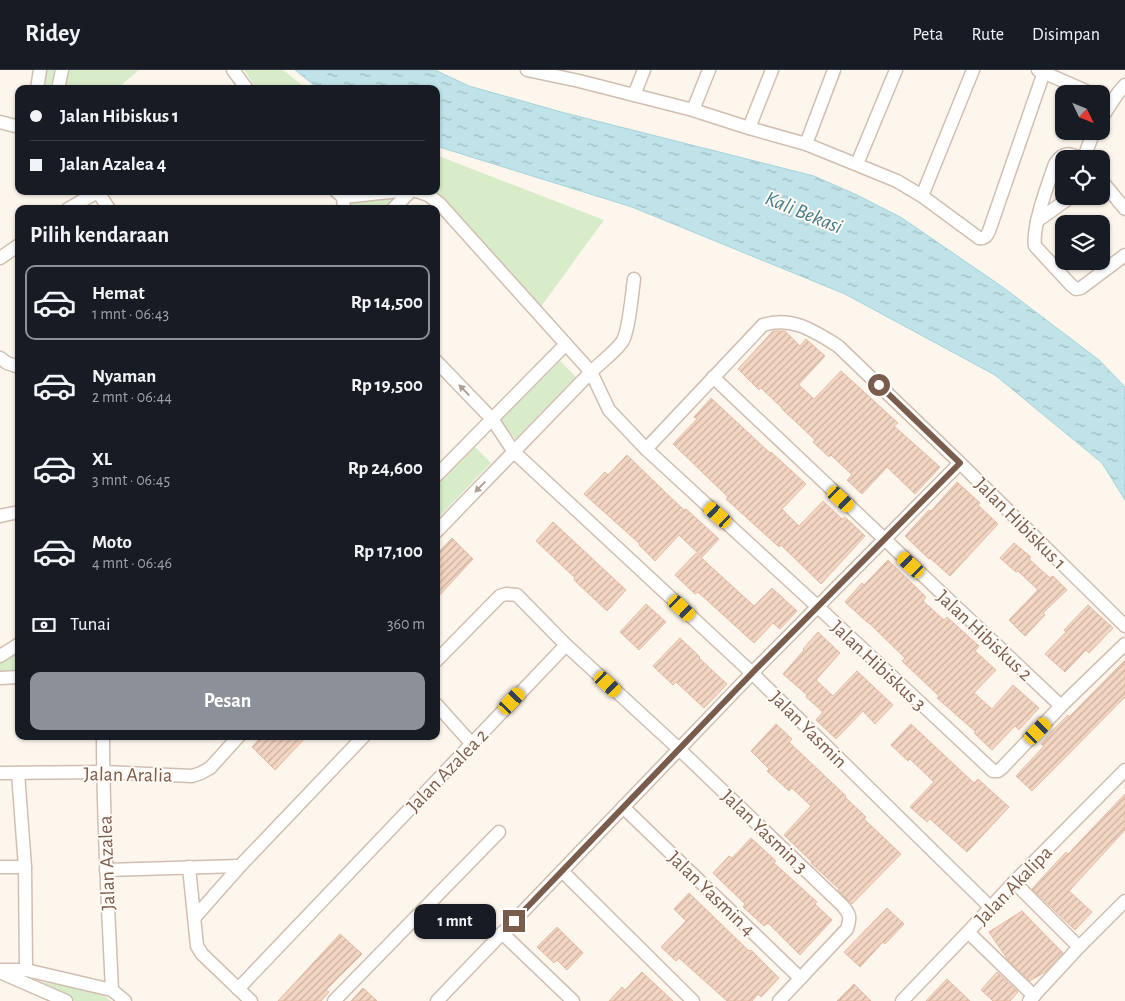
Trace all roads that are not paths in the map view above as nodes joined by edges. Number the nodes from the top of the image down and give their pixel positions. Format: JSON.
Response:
{"nodes":[{"id":1,"x":40,"y":70,"type":"edge"},
{"id":2,"x":62,"y":70,"type":"edge"},
{"id":3,"x":234,"y":70,"type":"edge"},
{"id":4,"x":527,"y":70,"type":"edge"},
{"id":5,"x":644,"y":70,"type":"edge"},
{"id":6,"x":709,"y":70,"type":"edge"},
{"id":7,"x":772,"y":70,"type":"edge"},
{"id":8,"x":834,"y":70,"type":"edge"},
{"id":9,"x":896,"y":70,"type":"edge"},
{"id":10,"x":973,"y":70,"type":"edge"},
{"id":11,"x":1041,"y":71,"type":"edge"},
{"id":12,"x":581,"y":75,"type":"edge"},
{"id":13,"x":37,"y":85,"type":"edge"},
{"id":14,"x":59,"y":85,"type":"edge"},
{"id":15,"x":244,"y":85,"type":"edge"},
{"id":16,"x":1073,"y":85,"type":"edge"},
{"id":17,"x":1125,"y":85,"type":"edge"},
{"id":18,"x":634,"y":96,"type":"junction"},
{"id":19,"x":1110,"y":97,"type":"edge"},
{"id":20,"x":693,"y":110,"type":"junction"},
{"id":21,"x":0,"y":122,"type":"edge"},
{"id":22,"x":15,"y":126,"type":"edge"},
{"id":23,"x":749,"y":128,"type":"junction"},
{"id":24,"x":806,"y":144,"type":"junction"},
{"id":25,"x":856,"y":164,"type":"junction"},
{"id":26,"x":1055,"y":164,"type":"edge"},
{"id":27,"x":1110,"y":191,"type":"edge"},
{"id":28,"x":94,"y":195,"type":"edge"},
{"id":29,"x":370,"y":195,"type":"edge"},
{"id":30,"x":406,"y":195,"type":"edge"},
{"id":31,"x":428,"y":195,"type":"edge"},
{"id":32,"x":922,"y":196,"type":"junction"},
{"id":33,"x":341,"y":199,"type":"edge"},
{"id":34,"x":75,"y":205,"type":"edge"},
{"id":35,"x":397,"y":205,"type":"edge"},
{"id":36,"x":1059,"y":205,"type":"edge"},
{"id":37,"x":1125,"y":209,"type":"edge"},
{"id":38,"x":1037,"y":221,"type":"junction"},
{"id":39,"x":15,"y":248,"type":"edge"},
{"id":40,"x":1125,"y":255,"type":"edge"},
{"id":41,"x":0,"y":258,"type":"edge"},
{"id":42,"x":634,"y":279,"type":"dead end"},
{"id":43,"x":566,"y":344,"type":"junction"},
{"id":44,"x":0,"y":358,"type":"edge"},
{"id":45,"x":440,"y":365,"type":"edge"},
{"id":46,"x":15,"y":366,"type":"edge"},
{"id":47,"x":591,"y":372,"type":"junction"},
{"id":48,"x":713,"y":378,"type":"junction"},
{"id":49,"x":492,"y":419,"type":"junction"},
{"id":50,"x":646,"y":449,"type":"junction"},
{"id":51,"x":514,"y":452,"type":"junction"},
{"id":52,"x":960,"y":463,"type":"junction"},
{"id":53,"x":440,"y":472,"type":"edge"},
{"id":54,"x":15,"y":513,"type":"edge"},
{"id":55,"x":0,"y":515,"type":"edge"},
{"id":56,"x":440,"y":528,"type":"edge"},
{"id":57,"x":884,"y":540,"type":"junction"},
{"id":58,"x":818,"y":607,"type":"junction"},
{"id":59,"x":1125,"y":626,"type":"edge"},
{"id":60,"x":1125,"y":644,"type":"edge"},
{"id":61,"x":566,"y":645,"type":"junction"},
{"id":62,"x":15,"y":647,"type":"edge"},
{"id":63,"x":0,"y":656,"type":"edge"},
{"id":64,"x":440,"y":657,"type":"edge"},
{"id":65,"x":752,"y":673,"type":"junction"},
{"id":66,"x":15,"y":677,"type":"edge"},
{"id":67,"x":0,"y":678,"type":"edge"},
{"id":68,"x":1062,"y":706,"type":"junction"},
{"id":69,"x":440,"y":708,"type":"edge"},
{"id":70,"x":103,"y":740,"type":"edge"},
{"id":71,"x":236,"y":740,"type":"edge"},
{"id":72,"x":360,"y":740,"type":"edge"},
{"id":73,"x":472,"y":744,"type":"junction"},
{"id":74,"x":679,"y":749,"type":"junction"},
{"id":75,"x":1125,"y":770,"type":"edge"},
{"id":76,"x":103,"y":772,"type":"junction"},
{"id":77,"x":18,"y":773,"type":"junction"},
{"id":78,"x":0,"y":774,"type":"edge"},
{"id":79,"x":623,"y":807,"type":"junction"},
{"id":80,"x":499,"y":832,"type":"dead end"},
{"id":81,"x":240,"y":866,"type":"junction"},
{"id":82,"x":0,"y":867,"type":"edge"},
{"id":83,"x":25,"y":867,"type":"junction"},
{"id":84,"x":189,"y":868,"type":"junction"},
{"id":85,"x":106,"y":870,"type":"junction"},
{"id":86,"x":562,"y":871,"type":"junction"},
{"id":87,"x":1014,"y":882,"type":"junction"},
{"id":88,"x":1125,"y":901,"type":"edge"},
{"id":89,"x":991,"y":908,"type":"junction"},
{"id":90,"x":194,"y":918,"type":"junction"},
{"id":91,"x":968,"y":932,"type":"junction"},
{"id":92,"x":502,"y":933,"type":"junction"},
{"id":93,"x":1079,"y":947,"type":"junction"},
{"id":94,"x":26,"y":970,"type":"junction"},
{"id":95,"x":0,"y":971,"type":"edge"},
{"id":96,"x":800,"y":978,"type":"junction"},
{"id":97,"x":238,"y":989,"type":"junction"},
{"id":98,"x":112,"y":990,"type":"junction"},
{"id":99,"x":1031,"y":998,"type":"edge"},
{"id":100,"x":566,"y":999,"type":"edge"},
{"id":101,"x":66,"y":1001,"type":"edge"},
{"id":102,"x":125,"y":1001,"type":"edge"},
{"id":103,"x":251,"y":1001,"type":"edge"},
{"id":104,"x":334,"y":1001,"type":"edge"},
{"id":105,"x":437,"y":1001,"type":"edge"},
{"id":106,"x":693,"y":1001,"type":"edge"},
{"id":107,"x":779,"y":1001,"type":"edge"},
{"id":108,"x":902,"y":1001,"type":"edge"}],
"edges":[{"from":1,"to":13,"type":"street"},
{"from":2,"to":14,"type":"street"},
{"from":3,"to":15,"type":"street"},
{"from":4,"to":12,"type":"street"},
{"from":5,"to":18,"type":"street"},
{"from":6,"to":20,"type":"street"},
{"from":7,"to":23,"type":"street"},
{"from":8,"to":24,"type":"street"},
{"from":9,"to":25,"type":"street"},
{"from":10,"to":32,"type":"street"},
{"from":11,"to":16,"type":"street"},
{"from":11,"to":32,"type":"street"},
{"from":12,"to":18,"type":"street"},
{"from":17,"to":19,"type":"street"},
{"from":18,"to":20,"type":"street"},
{"from":20,"to":23,"type":"street"},
{"from":21,"to":22,"type":"street"},
{"from":23,"to":24,"type":"street"},
{"from":24,"to":25,"type":"street"},
{"from":25,"to":32,"type":"street"},
{"from":26,"to":38,"type":"street"},
{"from":27,"to":37,"type":"street"},
{"from":28,"to":34,"type":"street"},
{"from":29,"to":33,"type":"street"},
{"from":30,"to":35,"type":"street"},
{"from":31,"to":43,"type":"street","name":"Jalan Hibiskus 3"},
{"from":36,"to":38,"type":"street"},
{"from":38,"to":40,"type":"street"},
{"from":39,"to":41,"type":"street"},
{"from":42,"to":47,"type":"street"},
{"from":43,"to":47,"type":"street","name":"Jalan Hibiskus 3"},
{"from":43,"to":49,"type":"street"},
{"from":44,"to":46,"type":"street"},
{"from":49,"to":45,"type":"street","name":"Jalan Yasmin","one_way":true},
{"from":47,"to":50,"type":"street","name":"Jalan Hibiskus 3"},
{"from":47,"to":51,"type":"street"},
{"from":48,"to":50,"type":"street","name":"Jalan Hibiskus 1"},
{"from":48,"to":52,"type":"street","name":"Jalan Hibiskus 1"},
{"from":48,"to":57,"type":"street","name":"Jalan Hibiskus 2"},
{"from":49,"to":51,"type":"street","name":"Jalan Yasmin"},
{"from":49,"to":53,"type":"street"},
{"from":50,"to":58,"type":"street","name":"Jalan Hibiskus 3"},
{"from":51,"to":56,"type":"street","one_way":true},
{"from":51,"to":65,"type":"street","name":"Jalan Yasmin"},
{"from":52,"to":57,"type":"street"},
{"from":52,"to":59,"type":"street","name":"Jalan Hibiskus 1"},
{"from":54,"to":55,"type":"street"},
{"from":57,"to":58,"type":"street"},
{"from":57,"to":68,"type":"street","name":"Jalan Hibiskus 2"},
{"from":58,"to":65,"type":"street"},
{"from":58,"to":68,"type":"street","name":"Jalan Hibiskus 3"},
{"from":60,"to":68,"type":"street"},
{"from":61,"to":64,"type":"street","name":"Jalan Yasmin 3"},
{"from":61,"to":73,"type":"street","name":"Jalan Azalea 2"},
{"from":61,"to":74,"type":"street","name":"Jalan Yasmin 3"},
{"from":62,"to":63,"type":"street"},
{"from":65,"to":74,"type":"street"},
{"from":65,"to":89,"type":"street","name":"Jalan Yasmin"},
{"from":66,"to":67,"type":"street"},
{"from":69,"to":73,"type":"street"},
{"from":70,"to":76,"type":"street","name":"Jalan Azalea"},
{"from":71,"to":76,"type":"street","name":"Jalan Aralia"},
{"from":72,"to":81,"type":"street"},
{"from":73,"to":97,"type":"street","name":"Jalan Azalea 2"},
{"from":74,"to":79,"type":"street"},
{"from":74,"to":96,"type":"street","name":"Jalan Yasmin 3"},
{"from":75,"to":87,"type":"street","name":"Jalan Akalipa"},
{"from":76,"to":77,"type":"street","name":"Jalan Aralia"},
{"from":76,"to":85,"type":"street","name":"Jalan Azalea"},
{"from":77,"to":78,"type":"street","name":"Jalan Aralia"},
{"from":77,"to":83,"type":"street"},
{"from":79,"to":86,"type":"street"},
{"from":79,"to":96,"type":"street","name":"Jalan Yasmin 4"},
{"from":80,"to":104,"type":"street"},
{"from":81,"to":84,"type":"street"},
{"from":81,"to":90,"type":"street"},
{"from":82,"to":83,"type":"street"},
{"from":83,"to":94,"type":"street"},
{"from":84,"to":85,"type":"street"},
{"from":84,"to":90,"type":"street"},
{"from":85,"to":98,"type":"street","name":"Jalan Azalea"},
{"from":86,"to":92,"type":"street"},
{"from":86,"to":106,"type":"street"},
{"from":87,"to":89,"type":"street","name":"Jalan Akalipa"},
{"from":87,"to":93,"type":"street"},
{"from":88,"to":93,"type":"street"},
{"from":89,"to":91,"type":"street","name":"Jalan Akalipa"},
{"from":90,"to":97,"type":"street"},
{"from":91,"to":99,"type":"street"},
{"from":91,"to":108,"type":"street","name":"Jalan Akalipa"},
{"from":92,"to":100,"type":"street"},
{"from":92,"to":105,"type":"street"},
{"from":93,"to":99,"type":"street"},
{"from":94,"to":95,"type":"street"},
{"from":94,"to":98,"type":"street"},
{"from":95,"to":101,"type":"street"},
{"from":96,"to":107,"type":"street"},
{"from":97,"to":103,"type":"street"},
{"from":98,"to":102,"type":"street"}]}
